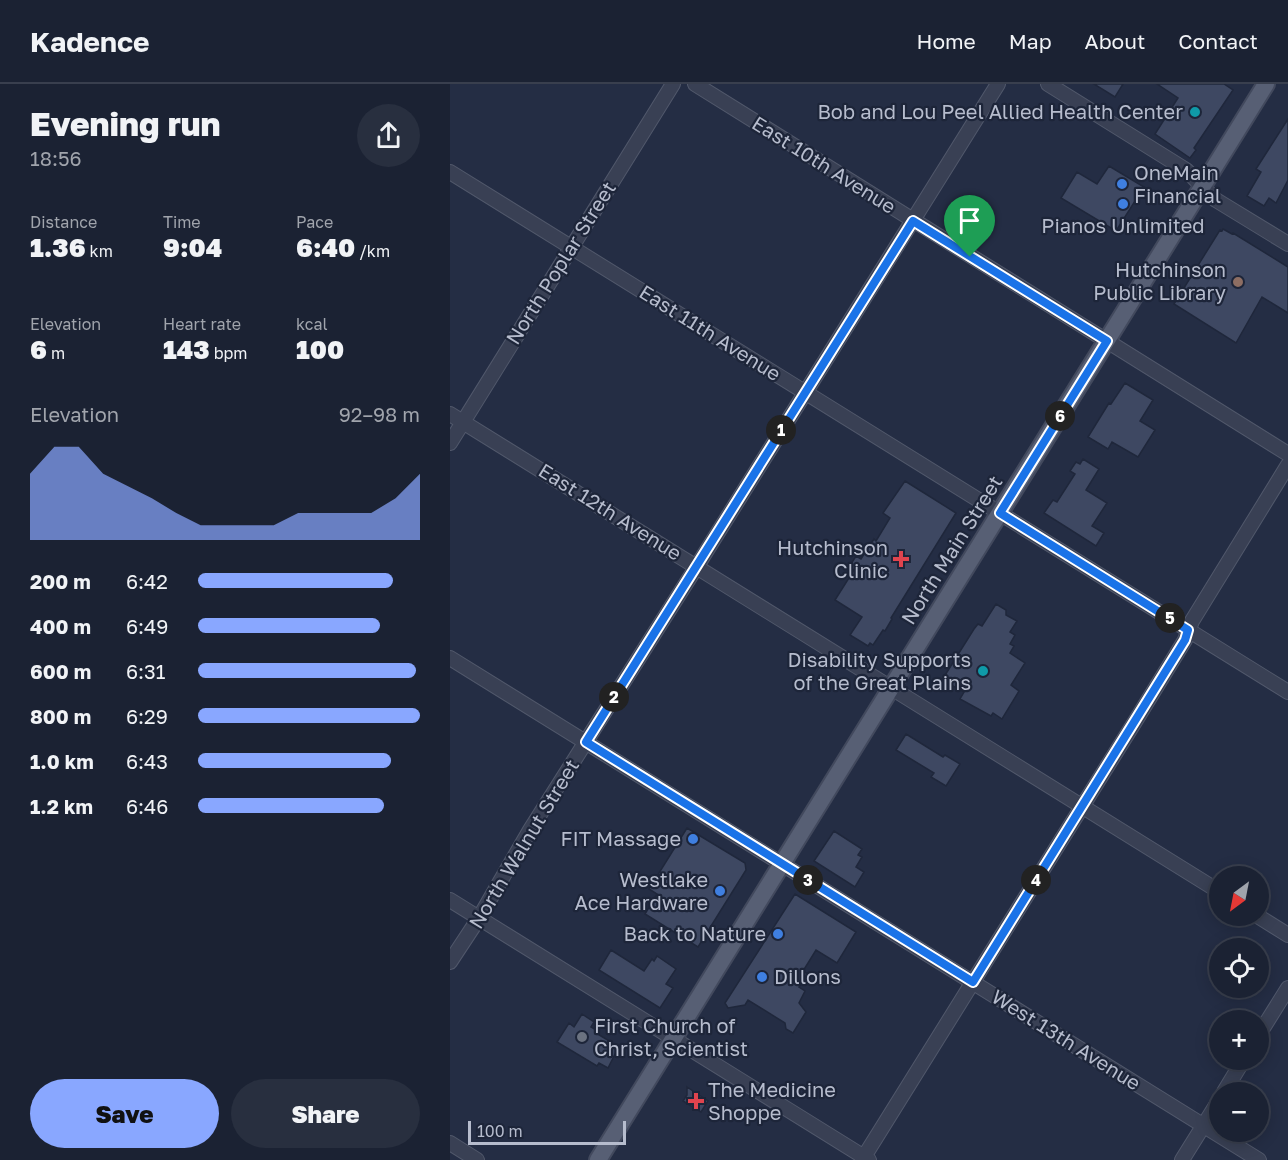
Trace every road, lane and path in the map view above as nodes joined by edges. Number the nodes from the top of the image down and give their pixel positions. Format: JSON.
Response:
{"nodes":[{"id":1,"x":673,"y":84,"type":"edge"},
{"id":2,"x":695,"y":84,"type":"edge"},
{"id":3,"x":998,"y":84,"type":"edge"},
{"id":4,"x":1048,"y":84,"type":"edge"},
{"id":5,"x":1266,"y":84,"type":"edge"},
{"id":6,"x":450,"y":172,"type":"edge"},
{"id":7,"x":1203,"y":186,"type":"junction"},
{"id":8,"x":913,"y":221,"type":"junction"},
{"id":9,"x":1288,"y":244,"type":"edge"},
{"id":10,"x":572,"y":248,"type":"junction"},
{"id":11,"x":1107,"y":341,"type":"junction"},
{"id":12,"x":805,"y":392,"type":"junction"},
{"id":13,"x":450,"y":414,"type":"edge"},
{"id":14,"x":463,"y":422,"type":"junction"},
{"id":15,"x":450,"y":443,"type":"edge"},
{"id":16,"x":1288,"y":454,"type":"edge"},
{"id":17,"x":1288,"y":465,"type":"edge"},
{"id":18,"x":1000,"y":513,"type":"junction"},
{"id":19,"x":697,"y":566,"type":"junction"},
{"id":20,"x":1188,"y":630,"type":"junction"},
{"id":21,"x":450,"y":658,"type":"edge"},
{"id":22,"x":891,"y":688,"type":"junction"},
{"id":23,"x":1288,"y":692,"type":"edge"},
{"id":24,"x":586,"y":742,"type":"junction"},
{"id":25,"x":1082,"y":807,"type":"junction"},
{"id":26,"x":782,"y":864,"type":"junction"},
{"id":27,"x":1209,"y":885,"type":"edge"},
{"id":28,"x":450,"y":900,"type":"edge"},
{"id":29,"x":479,"y":918,"type":"junction"},
{"id":30,"x":1269,"y":923,"type":"edge"},
{"id":31,"x":1288,"y":935,"type":"edge"},
{"id":32,"x":450,"y":962,"type":"edge"},
{"id":33,"x":973,"y":982,"type":"junction"},
{"id":34,"x":1288,"y":988,"type":"edge"},
{"id":35,"x":1269,"y":1018,"type":"edge"},
{"id":36,"x":673,"y":1039,"type":"junction"},
{"id":37,"x":1209,"y":1116,"type":"edge"},
{"id":38,"x":1203,"y":1125,"type":"junction"},
{"id":39,"x":450,"y":1143,"type":"edge"},
{"id":40,"x":865,"y":1159,"type":"edge"},
{"id":41,"x":477,"y":1160,"type":"edge"},
{"id":42,"x":598,"y":1160,"type":"edge"},
{"id":43,"x":1182,"y":1160,"type":"edge"},
{"id":44,"x":1259,"y":1160,"type":"edge"}],
"edges":[{"from":1,"to":10,"type":"street","name":"North Poplar Street"},
{"from":2,"to":8,"type":"street","name":"East 10th Avenue"},
{"from":3,"to":8,"type":"street","name":"North Walnut Street"},
{"from":4,"to":7,"type":"street"},
{"from":5,"to":7,"type":"main road","name":"North Main Street"},
{"from":6,"to":10,"type":"street","name":"East 11th Avenue"},
{"from":7,"to":9,"type":"street"},
{"from":7,"to":11,"type":"main road","name":"North Main Street"},
{"from":8,"to":11,"type":"street","name":"East 10th Avenue"},
{"from":8,"to":12,"type":"street","name":"North Walnut Street"},
{"from":10,"to":12,"type":"street","name":"East 11th Avenue"},
{"from":10,"to":14,"type":"street","name":"North Poplar Street"},
{"from":11,"to":16,"type":"street","name":"East 10th Avenue"},
{"from":11,"to":18,"type":"main road","name":"North Main Street"},
{"from":12,"to":18,"type":"street","name":"East 11th Avenue"},
{"from":12,"to":19,"type":"street","name":"North Walnut Street"},
{"from":13,"to":14,"type":"street","name":"East 12th Avenue"},
{"from":14,"to":15,"type":"street","name":"North Poplar Street"},
{"from":14,"to":19,"type":"street","name":"East 12th Avenue"},
{"from":17,"to":20,"type":"street"},
{"from":18,"to":20,"type":"street","name":"East 11th Avenue"},
{"from":18,"to":22,"type":"main road","name":"North Main Street"},
{"from":19,"to":22,"type":"street","name":"East 12th Avenue"},
{"from":19,"to":24,"type":"street","name":"North Walnut Street"},
{"from":20,"to":23,"type":"street","name":"East 11th Avenue"},
{"from":20,"to":25,"type":"street"},
{"from":21,"to":24,"type":"street","name":"West 13th Avenue"},
{"from":22,"to":25,"type":"street","name":"East 12th Avenue"},
{"from":22,"to":26,"type":"main road","name":"North Main Street"},
{"from":24,"to":26,"type":"street","name":"West 13th Avenue"},
{"from":24,"to":29,"type":"street","name":"North Walnut Street"},
{"from":25,"to":27,"type":"street","name":"East 12th Avenue"},
{"from":25,"to":33,"type":"street"},
{"from":26,"to":33,"type":"street","name":"West 13th Avenue"},
{"from":26,"to":36,"type":"main road","name":"North Main Street"},
{"from":28,"to":29,"type":"street"},
{"from":29,"to":32,"type":"street","name":"North Walnut Street"},
{"from":29,"to":36,"type":"street"},
{"from":30,"to":31,"type":"street"},
{"from":33,"to":38,"type":"street","name":"West 13th Avenue"},
{"from":33,"to":40,"type":"street"},
{"from":34,"to":35,"type":"street"},
{"from":36,"to":40,"type":"street"},
{"from":36,"to":42,"type":"main road","name":"North Main Street"},
{"from":37,"to":38,"type":"street"},
{"from":38,"to":43,"type":"street"},
{"from":38,"to":44,"type":"street","name":"West 13th Avenue"},
{"from":39,"to":41,"type":"street"}]}
